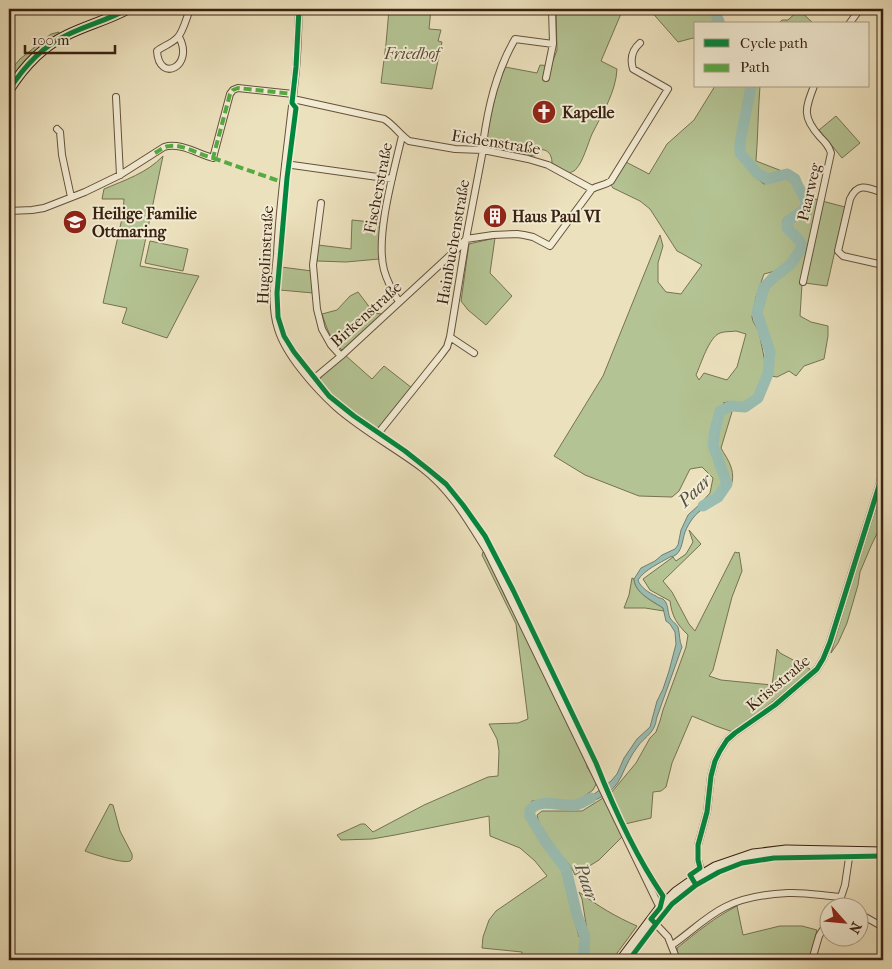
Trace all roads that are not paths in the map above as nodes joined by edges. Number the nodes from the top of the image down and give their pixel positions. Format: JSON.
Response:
{"nodes":[{"id":1,"x":128,"y":9,"type":"edge"},
{"id":2,"x":190,"y":9,"type":"edge"},
{"id":3,"x":299,"y":9,"type":"edge"},
{"id":4,"x":552,"y":9,"type":"edge"},
{"id":5,"x":860,"y":9,"type":"edge"},
{"id":6,"x":850,"y":22,"type":"edge"},
{"id":7,"x":179,"y":37,"type":"junction"},
{"id":8,"x":640,"y":43,"type":"dead end"},
{"id":9,"x":553,"y":44,"type":"junction"},
{"id":10,"x":546,"y":78,"type":"dead end"},
{"id":11,"x":813,"y":88,"type":"edge"},
{"id":12,"x":9,"y":90,"type":"edge"},
{"id":13,"x":293,"y":96,"type":"junction"},
{"id":14,"x":116,"y":98,"type":"dead end"},
{"id":15,"x":57,"y":129,"type":"dead end"},
{"id":16,"x":402,"y":136,"type":"junction"},
{"id":17,"x":483,"y":150,"type":"junction"},
{"id":18,"x":9,"y":164,"type":"edge"},
{"id":19,"x":285,"y":164,"type":"junction"},
{"id":20,"x":120,"y":175,"type":"junction"},
{"id":21,"x":392,"y":179,"type":"junction"},
{"id":22,"x":9,"y":186,"type":"edge"},
{"id":23,"x":592,"y":189,"type":"junction"},
{"id":24,"x":883,"y":194,"type":"edge"},
{"id":25,"x":72,"y":197,"type":"junction"},
{"id":26,"x":321,"y":203,"type":"dead end"},
{"id":27,"x":9,"y":211,"type":"edge"},
{"id":28,"x":466,"y":239,"type":"junction"},
{"id":29,"x":883,"y":265,"type":"edge"},
{"id":30,"x":804,"y":282,"type":"dead end"},
{"id":31,"x":399,"y":302,"type":"junction"},
{"id":32,"x":450,"y":337,"type":"junction"},
{"id":33,"x":474,"y":353,"type":"dead end"},
{"id":34,"x":341,"y":356,"type":"junction"},
{"id":35,"x":310,"y":380,"type":"junction"},
{"id":36,"x":376,"y":436,"type":"junction"},
{"id":37,"x":883,"y":473,"type":"edge"},
{"id":38,"x":850,"y":852,"type":"junction"},
{"id":39,"x":883,"y":852,"type":"edge"},
{"id":40,"x":702,"y":874,"type":"junction"},
{"id":41,"x":842,"y":896,"type":"edge"},
{"id":42,"x":820,"y":899,"type":"edge"},
{"id":43,"x":660,"y":908,"type":"junction"},
{"id":44,"x":651,"y":919,"type":"junction"},
{"id":45,"x":870,"y":919,"type":"edge"},
{"id":46,"x":883,"y":926,"type":"edge"},
{"id":47,"x":820,"y":934,"type":"edge"},
{"id":48,"x":672,"y":945,"type":"junction"},
{"id":49,"x":621,"y":960,"type":"edge"},
{"id":50,"x":677,"y":960,"type":"edge"},
{"id":51,"x":812,"y":960,"type":"edge"}],
"edges":[{"from":1,"to":12,"type":"main road"},
{"from":2,"to":7,"type":"street"},
{"from":3,"to":13,"type":"street","name":"Hugolinstraße"},
{"from":4,"to":9,"type":"street"},
{"from":5,"to":6,"type":"street"},
{"from":7,"to":7,"type":"street"},
{"from":8,"to":23,"type":"street"},
{"from":9,"to":10,"type":"street"},
{"from":9,"to":17,"type":"street","name":"Hainbuchenstraße"},
{"from":11,"to":30,"type":"street","name":"Paarweg"},
{"from":13,"to":16,"type":"street","name":"Eichenstraße"},
{"from":13,"to":19,"type":"street","name":"Hugolinstraße"},
{"from":13,"to":20,"type":"street","name":"Eichenstraße"},
{"from":14,"to":20,"type":"street"},
{"from":15,"to":25,"type":"street"},
{"from":16,"to":17,"type":"street","name":"Eichenstraße"},
{"from":16,"to":21,"type":"street","name":"Fischerstraße"},
{"from":17,"to":23,"type":"street","name":"Eichenstraße"},
{"from":17,"to":28,"type":"street","name":"Hainbuchenstraße"},
{"from":18,"to":22,"type":"street"},
{"from":19,"to":21,"type":"street"},
{"from":19,"to":35,"type":"street","name":"Hugolinstraße"},
{"from":20,"to":25,"type":"street"},
{"from":21,"to":31,"type":"street","name":"Fischerstraße"},
{"from":23,"to":28,"type":"street"},
{"from":24,"to":29,"type":"street"},
{"from":25,"to":27,"type":"street"},
{"from":26,"to":34,"type":"street"},
{"from":28,"to":31,"type":"street","name":"Birkenstraße"},
{"from":28,"to":32,"type":"street","name":"Hainbuchenstraße"},
{"from":31,"to":34,"type":"street","name":"Birkenstraße"},
{"from":32,"to":33,"type":"street"},
{"from":32,"to":36,"type":"street","name":"Hainbuchenstraße"},
{"from":34,"to":35,"type":"street","name":"Birkenstraße"},
{"from":35,"to":36,"type":"street","name":"Hugolinstraße"},
{"from":36,"to":43,"type":"street","name":"Hugolinstraße"},
{"from":37,"to":40,"type":"street","name":"Kriststraße"},
{"from":38,"to":39,"type":"main road"},
{"from":38,"to":40,"type":"main road"},
{"from":38,"to":41,"type":"street"},
{"from":40,"to":43,"type":"main road"},
{"from":42,"to":48,"type":"street"},
{"from":43,"to":44,"type":"main road"},
{"from":44,"to":48,"type":"street"},
{"from":44,"to":49,"type":"main road"},
{"from":45,"to":46,"type":"street"},
{"from":47,"to":51,"type":"street"},
{"from":48,"to":50,"type":"street"}]}
